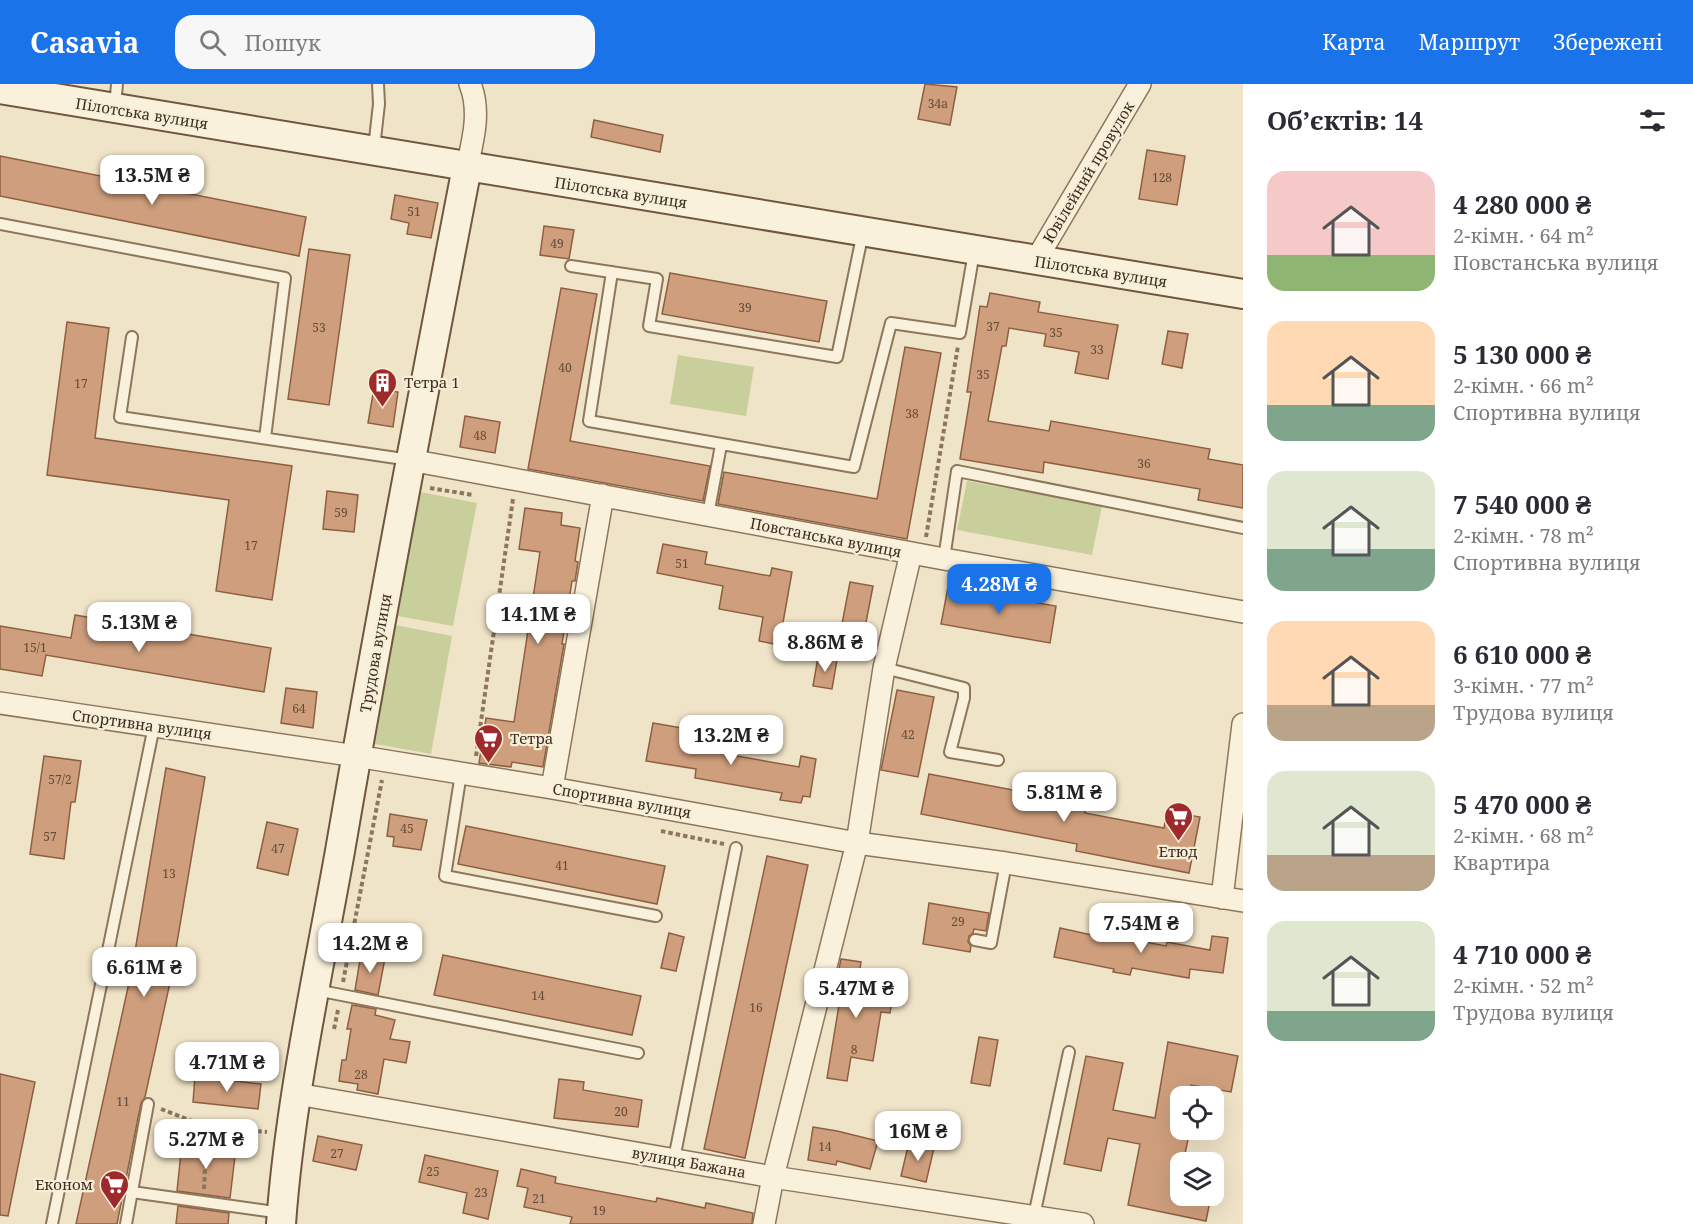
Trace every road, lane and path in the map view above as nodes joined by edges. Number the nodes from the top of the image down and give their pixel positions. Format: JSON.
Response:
{"nodes":[{"id":1,"x":378,"y":84,"type":"edge"},
{"id":2,"x":470,"y":84,"type":"edge"},
{"id":3,"x":1140,"y":84,"type":"edge"},
{"id":4,"x":0,"y":89,"type":"edge"},
{"id":5,"x":116,"y":96,"type":"edge"},
{"id":6,"x":374,"y":151,"type":"junction"},
{"id":7,"x":467,"y":167,"type":"junction"},
{"id":8,"x":0,"y":224,"type":"edge"},
{"id":9,"x":863,"y":232,"type":"junction"},
{"id":10,"x":975,"y":250,"type":"junction"},
{"id":11,"x":1036,"y":260,"type":"junction"},
{"id":12,"x":571,"y":266,"type":"dead end"},
{"id":13,"x":612,"y":272,"type":"junction"},
{"id":14,"x":1243,"y":294,"type":"edge"},
{"id":15,"x":960,"y":333,"type":"junction"},
{"id":16,"x":132,"y":338,"type":"dead end"},
{"id":17,"x":265,"y":438,"type":"junction"},
{"id":18,"x":721,"y":445,"type":"junction"},
{"id":19,"x":410,"y":460,"type":"junction"},
{"id":20,"x":515,"y":479,"type":"junction"},
{"id":21,"x":420,"y":487,"type":"dead end"},
{"id":22,"x":478,"y":495,"type":"dead end"},
{"id":23,"x":603,"y":495,"type":"junction"},
{"id":24,"x":708,"y":515,"type":"junction"},
{"id":25,"x":1243,"y":528,"type":"edge"},
{"id":26,"x":917,"y":554,"type":"junction"},
{"id":27,"x":944,"y":559,"type":"junction"},
{"id":28,"x":1243,"y":612,"type":"edge"},
{"id":29,"x":884,"y":668,"type":"junction"},
{"id":30,"x":0,"y":703,"type":"edge"},
{"id":31,"x":1243,"y":724,"type":"edge"},
{"id":32,"x":154,"y":726,"type":"junction"},
{"id":33,"x":356,"y":756,"type":"junction"},
{"id":34,"x":998,"y":760,"type":"dead end"},
{"id":35,"x":468,"y":769,"type":"junction"},
{"id":36,"x":552,"y":788,"type":"junction"},
{"id":37,"x":857,"y":843,"type":"junction"},
{"id":38,"x":736,"y":848,"type":"dead end"},
{"id":39,"x":1006,"y":863,"type":"junction"},
{"id":40,"x":1222,"y":898,"type":"junction"},
{"id":41,"x":1243,"y":901,"type":"edge"},
{"id":42,"x":656,"y":916,"type":"dead end"},
{"id":43,"x":975,"y":940,"type":"dead end"},
{"id":44,"x":315,"y":990,"type":"junction"},
{"id":45,"x":1069,"y":1052,"type":"dead end"},
{"id":46,"x":638,"y":1053,"type":"dead end"},
{"id":47,"x":297,"y":1094,"type":"junction"},
{"id":48,"x":148,"y":1104,"type":"joint"},
{"id":49,"x":207,"y":1127,"type":"junction"},
{"id":50,"x":271,"y":1133,"type":"dead end"},
{"id":51,"x":674,"y":1159,"type":"junction"},
{"id":52,"x":773,"y":1176,"type":"junction"},
{"id":53,"x":132,"y":1192,"type":"junction"},
{"id":54,"x":203,"y":1202,"type":"junction"},
{"id":55,"x":1034,"y":1216,"type":"junction"},
{"id":56,"x":281,"y":1219,"type":"edge"},
{"id":57,"x":52,"y":1224,"type":"edge"},
{"id":58,"x":126,"y":1224,"type":"edge"},
{"id":59,"x":764,"y":1224,"type":"edge"},
{"id":60,"x":1083,"y":1224,"type":"edge"}],
"edges":[{"from":1,"to":6,"type":"lane"},
{"from":2,"to":7,"type":"street","name":"Трудова вулиця"},
{"from":3,"to":11,"type":"street","name":"Ювілейний провулок"},
{"from":4,"to":5,"type":"main road","name":"Пілотська вулиця"},
{"from":5,"to":6,"type":"main road","name":"Пілотська вулиця"},
{"from":6,"to":7,"type":"main road","name":"Пілотська вулиця"},
{"from":7,"to":9,"type":"main road","name":"Пілотська вулиця"},
{"from":7,"to":19,"type":"main road","name":"Трудова вулиця"},
{"from":8,"to":17,"type":"lane"},
{"from":9,"to":10,"type":"main road","name":"Пілотська вулиця"},
{"from":9,"to":13,"type":"lane"},
{"from":10,"to":11,"type":"main road","name":"Пілотська вулиця"},
{"from":10,"to":15,"type":"lane"},
{"from":11,"to":14,"type":"main road","name":"Пілотська вулиця"},
{"from":12,"to":13,"type":"lane"},
{"from":13,"to":18,"type":"lane"},
{"from":15,"to":18,"type":"lane"},
{"from":15,"to":26,"type":"path"},
{"from":16,"to":17,"type":"lane"},
{"from":17,"to":19,"type":"lane"},
{"from":18,"to":24,"type":"lane"},
{"from":19,"to":20,"type":"street","name":"Повстанська вулиця"},
{"from":19,"to":33,"type":"main road","name":"Трудова вулиця"},
{"from":20,"to":23,"type":"street","name":"Повстанська вулиця"},
{"from":20,"to":35,"type":"path"},
{"from":21,"to":22,"type":"path"},
{"from":23,"to":24,"type":"street","name":"Повстанська вулиця"},
{"from":23,"to":36,"type":"street"},
{"from":24,"to":26,"type":"street","name":"Повстанська вулиця"},
{"from":25,"to":27,"type":"lane"},
{"from":26,"to":27,"type":"street","name":"Повстанська вулиця"},
{"from":26,"to":29,"type":"street"},
{"from":27,"to":28,"type":"street","name":"Повстанська вулиця"},
{"from":29,"to":34,"type":"lane"},
{"from":29,"to":37,"type":"street"},
{"from":30,"to":32,"type":"street","name":"Спортивна вулиця"},
{"from":31,"to":40,"type":"street"},
{"from":32,"to":33,"type":"street","name":"Спортивна вулиця"},
{"from":32,"to":57,"type":"lane"},
{"from":33,"to":35,"type":"street","name":"Спортивна вулиця"},
{"from":33,"to":44,"type":"main road","name":"Трудова вулиця"},
{"from":35,"to":36,"type":"street","name":"Спортивна вулиця"},
{"from":35,"to":42,"type":"lane"},
{"from":36,"to":37,"type":"street","name":"Спортивна вулиця"},
{"from":37,"to":39,"type":"street","name":"Спортивна вулиця"},
{"from":37,"to":52,"type":"street"},
{"from":38,"to":51,"type":"lane"},
{"from":39,"to":40,"type":"street","name":"Спортивна вулиця"},
{"from":39,"to":43,"type":"lane"},
{"from":40,"to":41,"type":"street","name":"Спортивна вулиця"},
{"from":44,"to":46,"type":"lane"},
{"from":44,"to":47,"type":"main road","name":"Трудова вулиця"},
{"from":45,"to":55,"type":"lane"},
{"from":47,"to":51,"type":"street","name":"вулиця Бажана"},
{"from":47,"to":56,"type":"main road","name":"Трудова вулиця"},
{"from":48,"to":49,"type":"path"},
{"from":48,"to":53,"type":"lane"},
{"from":49,"to":50,"type":"path"},
{"from":49,"to":54,"type":"path"},
{"from":51,"to":52,"type":"street","name":"вулиця Бажана"},
{"from":52,"to":55,"type":"street","name":"вулиця Бажана"},
{"from":52,"to":59,"type":"street"},
{"from":53,"to":54,"type":"lane"},
{"from":53,"to":58,"type":"lane"},
{"from":54,"to":56,"type":"lane"},
{"from":55,"to":60,"type":"street","name":"вулиця Бажана"}]}
